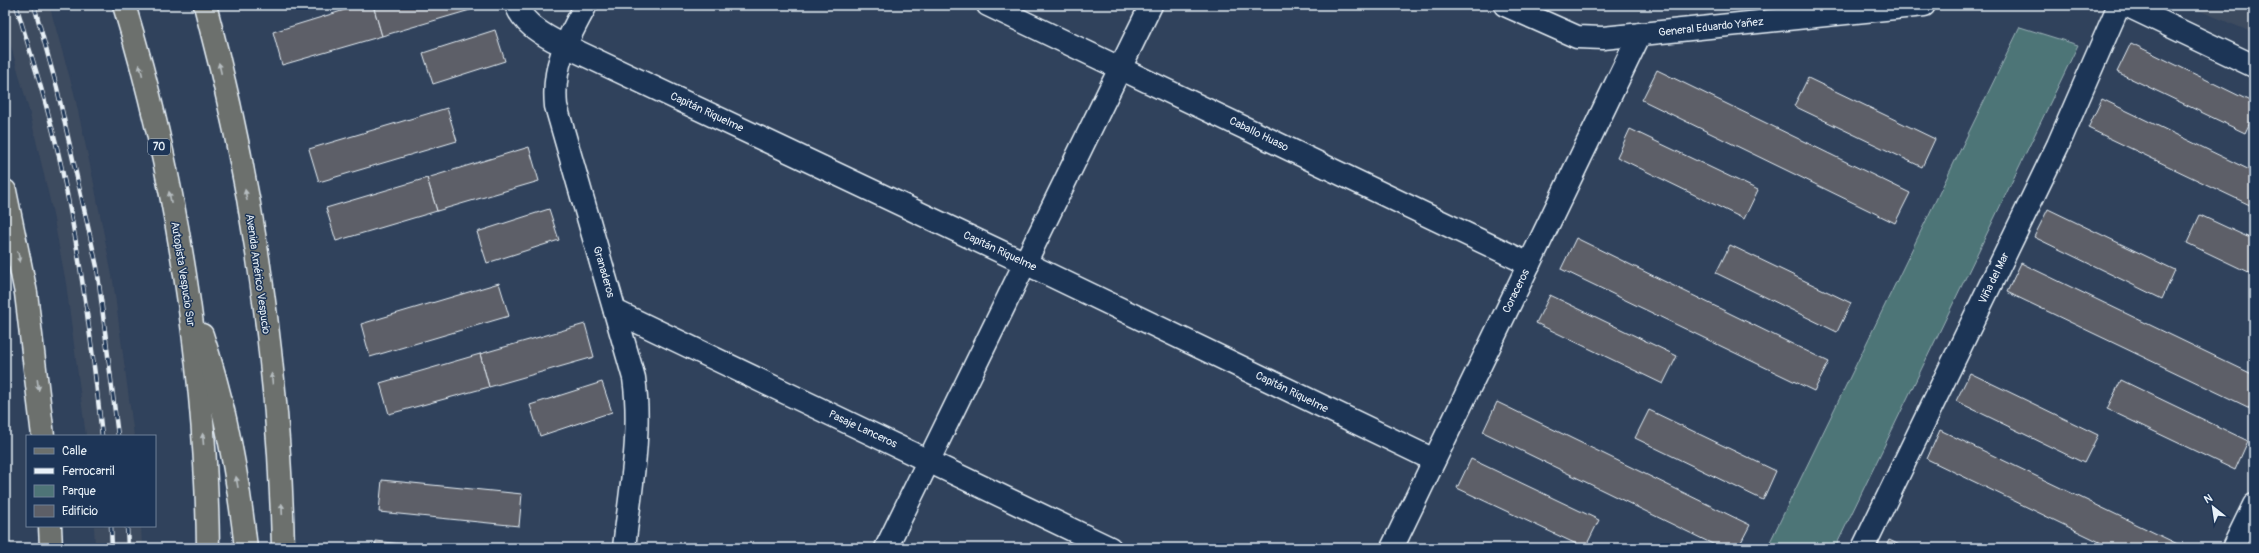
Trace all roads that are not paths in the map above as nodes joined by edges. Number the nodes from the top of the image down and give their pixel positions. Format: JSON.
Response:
{"nodes":[{"id":1,"x":124,"y":5,"type":"edge"},
{"id":2,"x":204,"y":5,"type":"edge"},
{"id":3,"x":516,"y":5,"type":"edge"},
{"id":4,"x":586,"y":5,"type":"edge"},
{"id":5,"x":988,"y":5,"type":"edge"},
{"id":6,"x":1151,"y":5,"type":"edge"},
{"id":7,"x":1505,"y":5,"type":"edge"},
{"id":8,"x":1924,"y":5,"type":"edge"},
{"id":9,"x":2119,"y":5,"type":"edge"},
{"id":10,"x":2126,"y":5,"type":"edge"},
{"id":11,"x":1640,"y":34,"type":"junction"},
{"id":12,"x":565,"y":45,"type":"junction"},
{"id":13,"x":2254,"y":66,"type":"edge"},
{"id":14,"x":1120,"y":68,"type":"junction"},
{"id":15,"x":5,"y":191,"type":"edge"},
{"id":16,"x":1025,"y":263,"type":"junction"},
{"id":17,"x":1529,"y":264,"type":"junction"},
{"id":18,"x":186,"y":290,"type":"junction"},
{"id":19,"x":615,"y":311,"type":"junction"},
{"id":20,"x":43,"y":435,"type":"edge"},
{"id":21,"x":1434,"y":460,"type":"junction"},
{"id":22,"x":928,"y":461,"type":"junction"},
{"id":23,"x":2254,"y":505,"type":"edge"},
{"id":24,"x":50,"y":527,"type":"edge"},
{"id":25,"x":51,"y":548,"type":"edge"},
{"id":26,"x":208,"y":548,"type":"edge"},
{"id":27,"x":246,"y":548,"type":"edge"},
{"id":28,"x":283,"y":548,"type":"edge"},
{"id":29,"x":624,"y":548,"type":"edge"},
{"id":30,"x":886,"y":548,"type":"edge"},
{"id":31,"x":1110,"y":548,"type":"edge"},
{"id":32,"x":1392,"y":548,"type":"edge"},
{"id":33,"x":1863,"y":548,"type":"edge"},
{"id":34,"x":2234,"y":548,"type":"edge"}],
"edges":[{"from":18,"to":1,"type":"main road","name":"Autopista Vespucio Sur","number":"70","one_way":true},
{"from":28,"to":2,"type":"main road","name":"Avenida Américo Vespucio","one_way":true},
{"from":3,"to":12,"type":"street","name":"Capitán Riquelme"},
{"from":4,"to":12,"type":"street","name":"Granaderos"},
{"from":5,"to":14,"type":"street","name":"Caballo Huaso"},
{"from":6,"to":14,"type":"street"},
{"from":7,"to":11,"type":"street","name":"General Eduardo Yañez"},
{"from":8,"to":11,"type":"street","name":"General Eduardo Yañez"},
{"from":9,"to":33,"type":"street","name":"Viña del Mar"},
{"from":10,"to":13,"type":"street"},
{"from":11,"to":17,"type":"street","name":"Coraceros"},
{"from":12,"to":16,"type":"street","name":"Capitán Riquelme"},
{"from":12,"to":19,"type":"street","name":"Granaderos"},
{"from":14,"to":16,"type":"street"},
{"from":14,"to":17,"type":"street","name":"Caballo Huaso"},
{"from":15,"to":20,"type":"main road","one_way":true},
{"from":16,"to":21,"type":"street","name":"Capitán Riquelme"},
{"from":16,"to":22,"type":"street"},
{"from":17,"to":21,"type":"street","name":"Coraceros"},
{"from":26,"to":18,"type":"main road","name":"Autopista Vespucio Sur","number":"70","one_way":true},
{"from":27,"to":18,"type":"main road","one_way":true},
{"from":19,"to":22,"type":"street","name":"Pasaje Lanceros"},
{"from":19,"to":29,"type":"street","name":"Granaderos"},
{"from":21,"to":32,"type":"street","name":"Coraceros"},
{"from":22,"to":30,"type":"street"},
{"from":22,"to":31,"type":"street","name":"Pasaje Lanceros"},
{"from":23,"to":34,"type":"street"},
{"from":24,"to":25,"type":"main road"}]}
